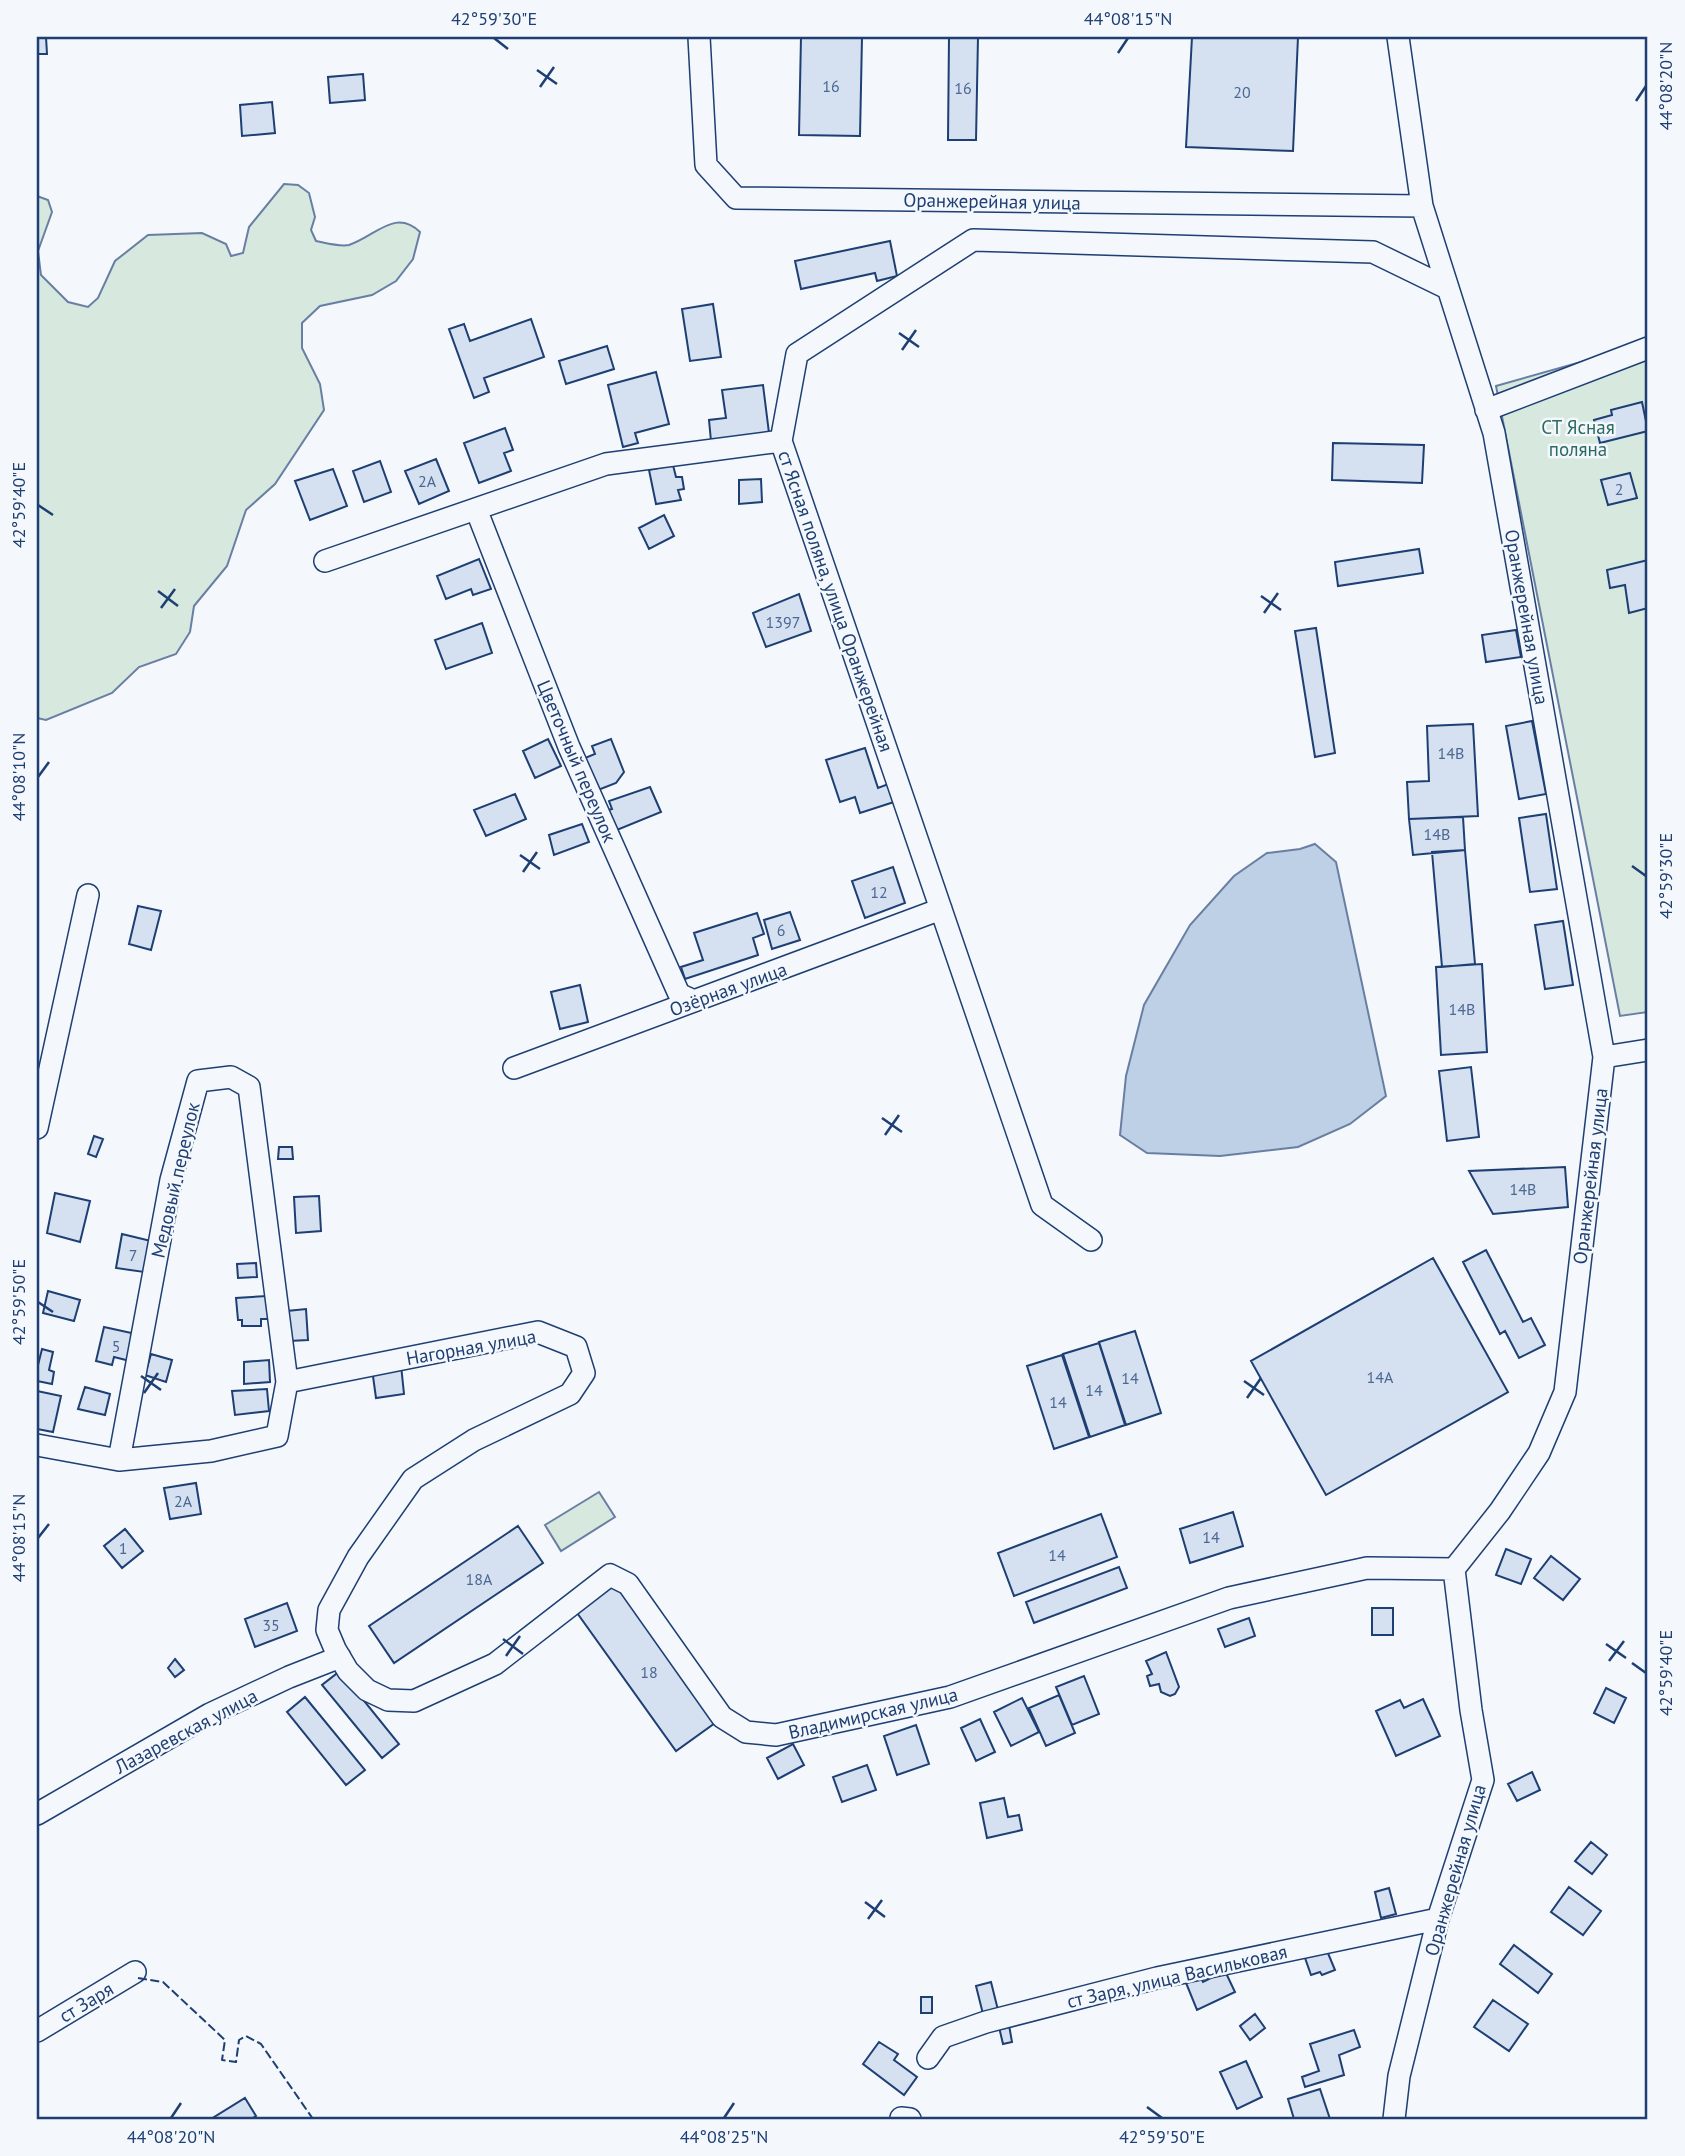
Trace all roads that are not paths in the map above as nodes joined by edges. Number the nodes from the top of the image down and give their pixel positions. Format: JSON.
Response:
{"nodes":[{"id":1,"x":699,"y":37,"type":"edge"},
{"id":2,"x":1398,"y":37,"type":"edge"},
{"id":3,"x":1422,"y":206,"type":"junction"},
{"id":4,"x":1447,"y":288,"type":"junction"},
{"id":5,"x":1648,"y":348,"type":"edge"},
{"id":6,"x":1486,"y":410,"type":"junction"},
{"id":7,"x":781,"y":441,"type":"junction"},
{"id":8,"x":476,"y":509,"type":"junction"},
{"id":9,"x":324,"y":561,"type":"dead end"},
{"id":10,"x":88,"y":895,"type":"dead end"},
{"id":11,"x":942,"y":909,"type":"junction"},
{"id":12,"x":694,"y":1001,"type":"junction"},
{"id":13,"x":1648,"y":1050,"type":"edge"},
{"id":14,"x":1604,"y":1056,"type":"junction"},
{"id":15,"x":514,"y":1068,"type":"dead end"},
{"id":16,"x":37,"y":1128,"type":"edge"},
{"id":17,"x":1091,"y":1240,"type":"dead end"},
{"id":18,"x":287,"y":1382,"type":"junction"},
{"id":19,"x":37,"y":1445,"type":"edge"},
{"id":20,"x":119,"y":1460,"type":"junction"},
{"id":21,"x":1454,"y":1570,"type":"junction"},
{"id":22,"x":340,"y":1657,"type":"junction"},
{"id":23,"x":388,"y":1700,"type":"joint"},
{"id":24,"x":37,"y":1814,"type":"edge"},
{"id":25,"x":1438,"y":1919,"type":"junction"},
{"id":26,"x":135,"y":1972,"type":"dead end"},
{"id":27,"x":37,"y":2031,"type":"edge"},
{"id":28,"x":928,"y":2057,"type":"dead end"},
{"id":29,"x":901,"y":2118,"type":"edge"},
{"id":30,"x":910,"y":2119,"type":"edge"},
{"id":31,"x":1394,"y":2119,"type":"edge"}],
"edges":[{"from":1,"to":3,"type":"street","name":"Оранжерейная улица"},
{"from":2,"to":3,"type":"street","name":"Оранжерейная улица"},
{"from":3,"to":4,"type":"street","name":"Оранжерейная улица"},
{"from":4,"to":6,"type":"street","name":"Оранжерейная улица"},
{"from":4,"to":7,"type":"street","name":"ст Ясная поляна, улица Оранжерейная"},
{"from":5,"to":6,"type":"street"},
{"from":6,"to":14,"type":"street","name":"Оранжерейная улица"},
{"from":7,"to":8,"type":"street"},
{"from":7,"to":11,"type":"street","name":"ст Ясная поляна, улица Оранжерейная"},
{"from":8,"to":9,"type":"street"},
{"from":8,"to":12,"type":"street","name":"Цветочный переулок"},
{"from":10,"to":16,"type":"street"},
{"from":11,"to":12,"type":"street","name":"Озёрная улица"},
{"from":11,"to":17,"type":"street","name":"ст Ясная поляна, улица Оранжерейная"},
{"from":12,"to":15,"type":"street","name":"Озёрная улица"},
{"from":13,"to":14,"type":"street"},
{"from":14,"to":21,"type":"street","name":"Оранжерейная улица"},
{"from":18,"to":20,"type":"street"},
{"from":18,"to":20,"type":"street","name":"Медовый переулок"},
{"from":18,"to":22,"type":"street","name":"Нагорная улица"},
{"from":19,"to":20,"type":"street"},
{"from":21,"to":23,"type":"street","name":"Владимирская улица"},
{"from":21,"to":25,"type":"street","name":"Оранжерейная улица"},
{"from":22,"to":23,"type":"street","name":"Нагорная улица"},
{"from":22,"to":24,"type":"street","name":"Лазаревская улица"},
{"from":25,"to":28,"type":"street","name":"ст Заря, улица Васильковая"},
{"from":25,"to":31,"type":"street","name":"Оранжерейная улица"},
{"from":26,"to":27,"type":"street","name":"ст Заря"},
{"from":29,"to":30,"type":"street"}]}
